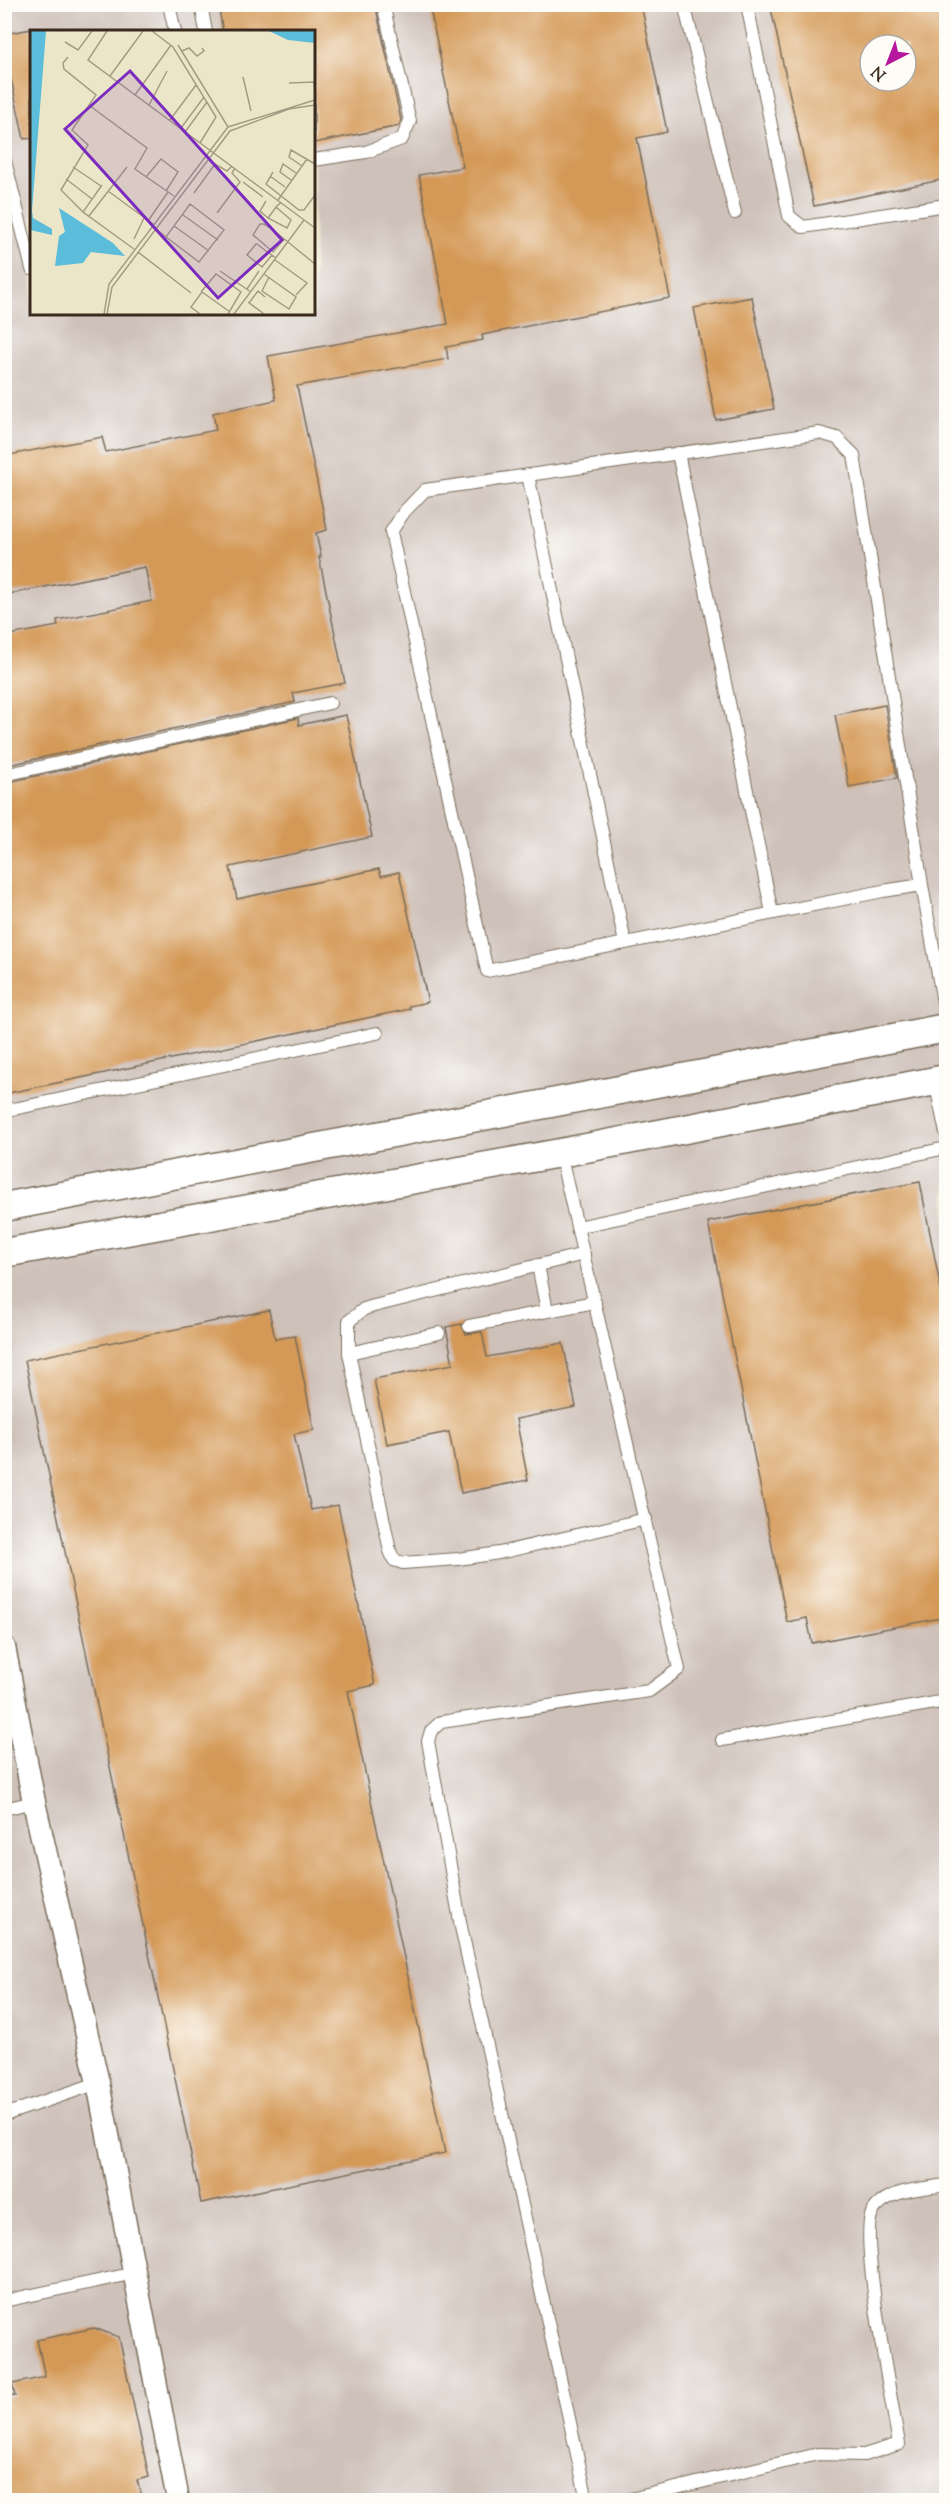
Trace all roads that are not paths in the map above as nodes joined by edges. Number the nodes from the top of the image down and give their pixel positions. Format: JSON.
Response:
{"nodes":[{"id":1,"x":170,"y":4,"type":"edge"},
{"id":2,"x":201,"y":4,"type":"edge"},
{"id":3,"x":383,"y":4,"type":"edge"},
{"id":4,"x":684,"y":4,"type":"edge"},
{"id":5,"x":747,"y":4,"type":"edge"},
{"id":6,"x":175,"y":30,"type":"edge"},
{"id":7,"x":206,"y":30,"type":"edge"},
{"id":8,"x":4,"y":158,"type":"edge"},
{"id":9,"x":315,"y":160,"type":"edge"},
{"id":10,"x":946,"y":205,"type":"edge"},
{"id":11,"x":735,"y":213,"type":"dead end"},
{"id":12,"x":30,"y":261,"type":"edge"},
{"id":13,"x":678,"y":453,"type":"junction"},
{"id":14,"x":528,"y":475,"type":"junction"},
{"id":15,"x":330,"y":703,"type":"dead end"},
{"id":16,"x":4,"y":775,"type":"edge"},
{"id":17,"x":922,"y":885,"type":"junction"},
{"id":18,"x":772,"y":913,"type":"junction"},
{"id":19,"x":625,"y":943,"type":"junction"},
{"id":20,"x":946,"y":1019,"type":"edge"},
{"id":21,"x":946,"y":1028,"type":"edge"},
{"id":22,"x":377,"y":1033,"type":"dead end"},
{"id":23,"x":941,"y":1080,"type":"edge"},
{"id":24,"x":4,"y":1111,"type":"edge"},
{"id":25,"x":946,"y":1133,"type":"edge"},
{"id":26,"x":946,"y":1148,"type":"edge"},
{"id":27,"x":560,"y":1153,"type":"junction"},
{"id":28,"x":4,"y":1207,"type":"edge"},
{"id":29,"x":578,"y":1227,"type":"junction"},
{"id":30,"x":4,"y":1253,"type":"edge"},
{"id":31,"x":584,"y":1254,"type":"junction"},
{"id":32,"x":538,"y":1265,"type":"junction"},
{"id":33,"x":595,"y":1302,"type":"junction"},
{"id":34,"x":548,"y":1311,"type":"junction"},
{"id":35,"x":469,"y":1326,"type":"dead end"},
{"id":36,"x":439,"y":1333,"type":"dead end"},
{"id":37,"x":350,"y":1353,"type":"junction"},
{"id":38,"x":646,"y":1519,"type":"junction"},
{"id":39,"x":5,"y":1657,"type":"edge"},
{"id":40,"x":946,"y":1701,"type":"edge"},
{"id":41,"x":722,"y":1740,"type":"dead end"},
{"id":42,"x":34,"y":1802,"type":"junction"},
{"id":43,"x":4,"y":1809,"type":"edge"},
{"id":44,"x":98,"y":2083,"type":"junction"},
{"id":45,"x":4,"y":2115,"type":"edge"},
{"id":46,"x":946,"y":2185,"type":"edge"},
{"id":47,"x":135,"y":2273,"type":"junction"},
{"id":48,"x":4,"y":2301,"type":"edge"},
{"id":49,"x":178,"y":2500,"type":"edge"},
{"id":50,"x":587,"y":2500,"type":"edge"},
{"id":51,"x":626,"y":2500,"type":"edge"}],
"edges":[{"from":1,"to":6,"type":"lane"},
{"from":2,"to":7,"type":"lane"},
{"from":3,"to":9,"type":"lane"},
{"from":4,"to":11,"type":"lane"},
{"from":5,"to":10,"type":"lane"},
{"from":8,"to":12,"type":"lane"},
{"from":13,"to":14,"type":"lane"},
{"from":13,"to":17,"type":"lane"},
{"from":13,"to":18,"type":"lane"},
{"from":14,"to":19,"type":"lane"},
{"from":14,"to":19,"type":"lane"},
{"from":15,"to":16,"type":"lane"},
{"from":17,"to":18,"type":"lane"},
{"from":17,"to":20,"type":"lane"},
{"from":18,"to":19,"type":"lane"},
{"from":21,"to":28,"type":"street"},
{"from":22,"to":24,"type":"lane"},
{"from":23,"to":25,"type":"lane"},
{"from":23,"to":27,"type":"street"},
{"from":26,"to":29,"type":"lane"},
{"from":27,"to":29,"type":"lane"},
{"from":27,"to":30,"type":"street"},
{"from":29,"to":31,"type":"lane"},
{"from":31,"to":32,"type":"lane"},
{"from":31,"to":33,"type":"lane"},
{"from":32,"to":34,"type":"lane"},
{"from":32,"to":37,"type":"lane"},
{"from":33,"to":34,"type":"lane"},
{"from":33,"to":38,"type":"lane"},
{"from":34,"to":35,"type":"lane"},
{"from":36,"to":37,"type":"lane"},
{"from":37,"to":38,"type":"lane"},
{"from":38,"to":50,"type":"lane"},
{"from":39,"to":42,"type":"street"},
{"from":40,"to":41,"type":"lane"},
{"from":42,"to":43,"type":"lane"},
{"from":42,"to":44,"type":"street"},
{"from":44,"to":45,"type":"lane"},
{"from":44,"to":47,"type":"street"},
{"from":46,"to":51,"type":"lane"},
{"from":47,"to":48,"type":"lane"},
{"from":47,"to":49,"type":"street"}]}
